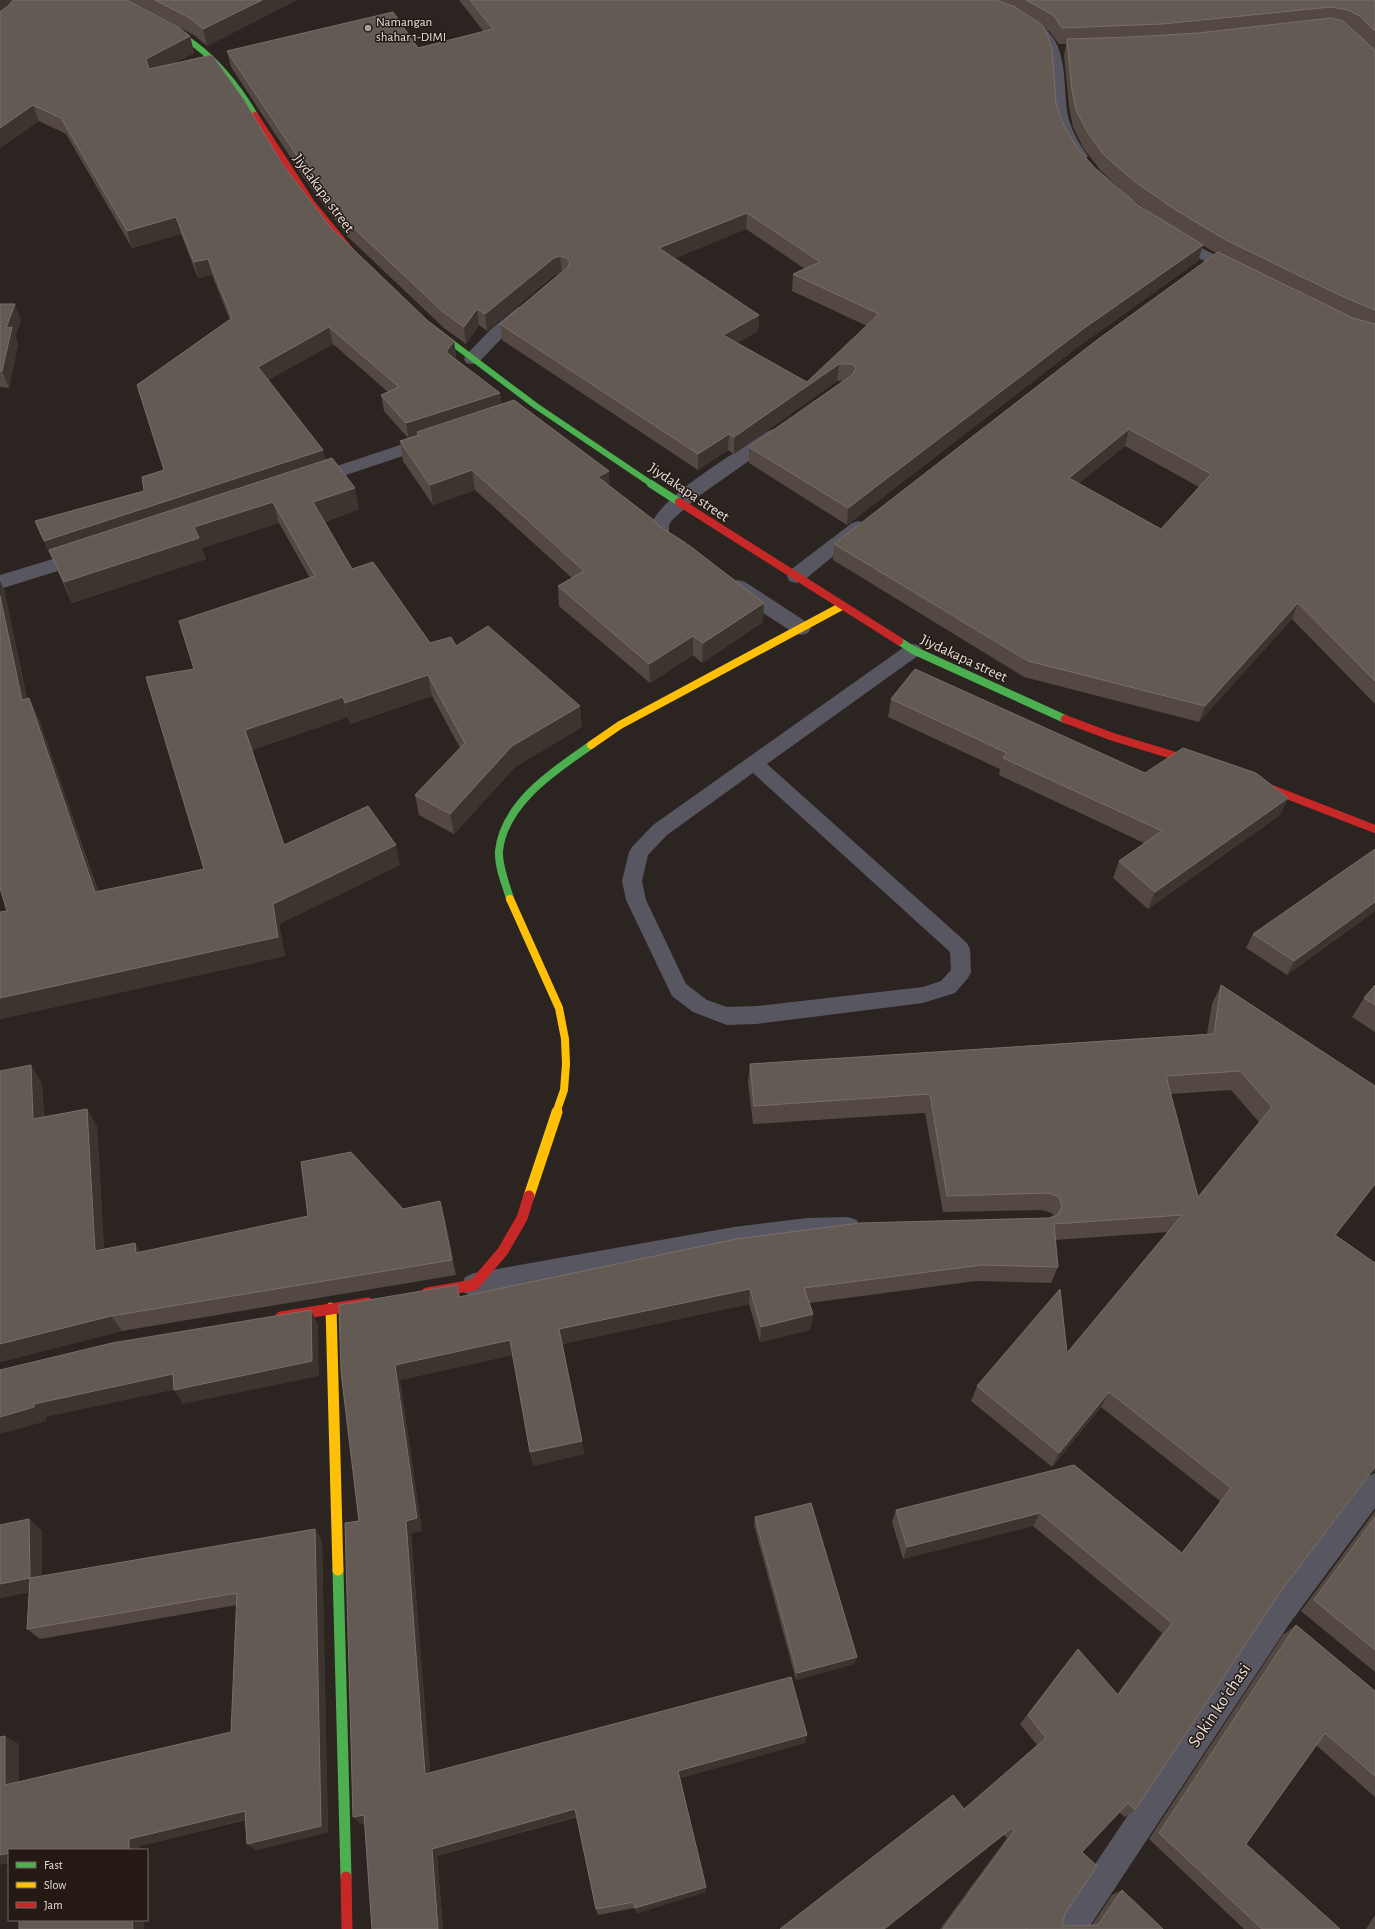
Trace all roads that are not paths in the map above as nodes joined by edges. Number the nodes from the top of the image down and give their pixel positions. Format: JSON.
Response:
{"nodes":[{"id":1,"x":114,"y":0,"type":"edge"},
{"id":2,"x":1013,"y":18,"type":"edge"},
{"id":3,"x":1091,"y":170,"type":"edge"},
{"id":4,"x":1161,"y":230,"type":"edge"},
{"id":5,"x":356,"y":256,"type":"edge"},
{"id":6,"x":1248,"y":277,"type":"edge"},
{"id":7,"x":538,"y":299,"type":"edge"},
{"id":8,"x":426,"y":323,"type":"edge"},
{"id":9,"x":472,"y":359,"type":"junction"},
{"id":10,"x":536,"y":406,"type":"junction"},
{"id":11,"x":514,"y":414,"type":"edge"},
{"id":12,"x":787,"y":426,"type":"edge"},
{"id":13,"x":447,"y":436,"type":"edge"},
{"id":14,"x":299,"y":485,"type":"edge"},
{"id":15,"x":679,"y":502,"type":"junction"},
{"id":16,"x":871,"y":517,"type":"edge"},
{"id":17,"x":102,"y":550,"type":"edge"},
{"id":18,"x":692,"y":557,"type":"edge"},
{"id":19,"x":796,"y":576,"type":"junction"},
{"id":20,"x":724,"y":578,"type":"edge"},
{"id":21,"x":0,"y":582,"type":"edge"},
{"id":22,"x":842,"y":606,"type":"junction"},
{"id":23,"x":801,"y":628,"type":"junction"},
{"id":24,"x":914,"y":650,"type":"junction"},
{"id":25,"x":754,"y":763,"type":"junction"},
{"id":26,"x":1210,"y":767,"type":"edge"},
{"id":27,"x":1239,"y":777,"type":"edge"},
{"id":28,"x":1375,"y":829,"type":"edge"},
{"id":29,"x":870,"y":1227,"type":"edge"},
{"id":30,"x":474,"y":1285,"type":"junction"},
{"id":31,"x":414,"y":1295,"type":"edge"},
{"id":32,"x":376,"y":1301,"type":"edge"},
{"id":33,"x":331,"y":1308,"type":"junction"},
{"id":34,"x":269,"y":1319,"type":"edge"},
{"id":35,"x":1375,"y":1486,"type":"edge"},
{"id":36,"x":347,"y":1929,"type":"edge"},
{"id":37,"x":1070,"y":1929,"type":"edge"}],
"edges":[{"from":1,"to":5,"type":"street","name":"Jiydakapa street"},
{"from":2,"to":3,"type":"street"},
{"from":4,"to":6,"type":"street"},
{"from":7,"to":9,"type":"street"},
{"from":8,"to":9,"type":"street","name":"Jiydakapa street"},
{"from":9,"to":10,"type":"street","name":"Jiydakapa street"},
{"from":10,"to":11,"type":"street"},
{"from":10,"to":15,"type":"street","name":"Jiydakapa street"},
{"from":12,"to":15,"type":"street"},
{"from":13,"to":14,"type":"street"},
{"from":15,"to":18,"type":"street"},
{"from":15,"to":19,"type":"street","name":"Jiydakapa street"},
{"from":16,"to":19,"type":"street"},
{"from":17,"to":21,"type":"street"},
{"from":19,"to":22,"type":"street","name":"Jiydakapa street"},
{"from":20,"to":23,"type":"street"},
{"from":22,"to":23,"type":"street"},
{"from":22,"to":24,"type":"street","name":"Jiydakapa street"},
{"from":23,"to":30,"type":"street"},
{"from":24,"to":25,"type":"lane"},
{"from":24,"to":26,"type":"street","name":"Jiydakapa street"},
{"from":25,"to":25,"type":"lane"},
{"from":27,"to":28,"type":"street"},
{"from":29,"to":30,"type":"street"},
{"from":30,"to":31,"type":"street"},
{"from":32,"to":33,"type":"street"},
{"from":33,"to":34,"type":"street"},
{"from":33,"to":36,"type":"street"},
{"from":35,"to":37,"type":"street","name":"Sokin koʻchasi"}]}
